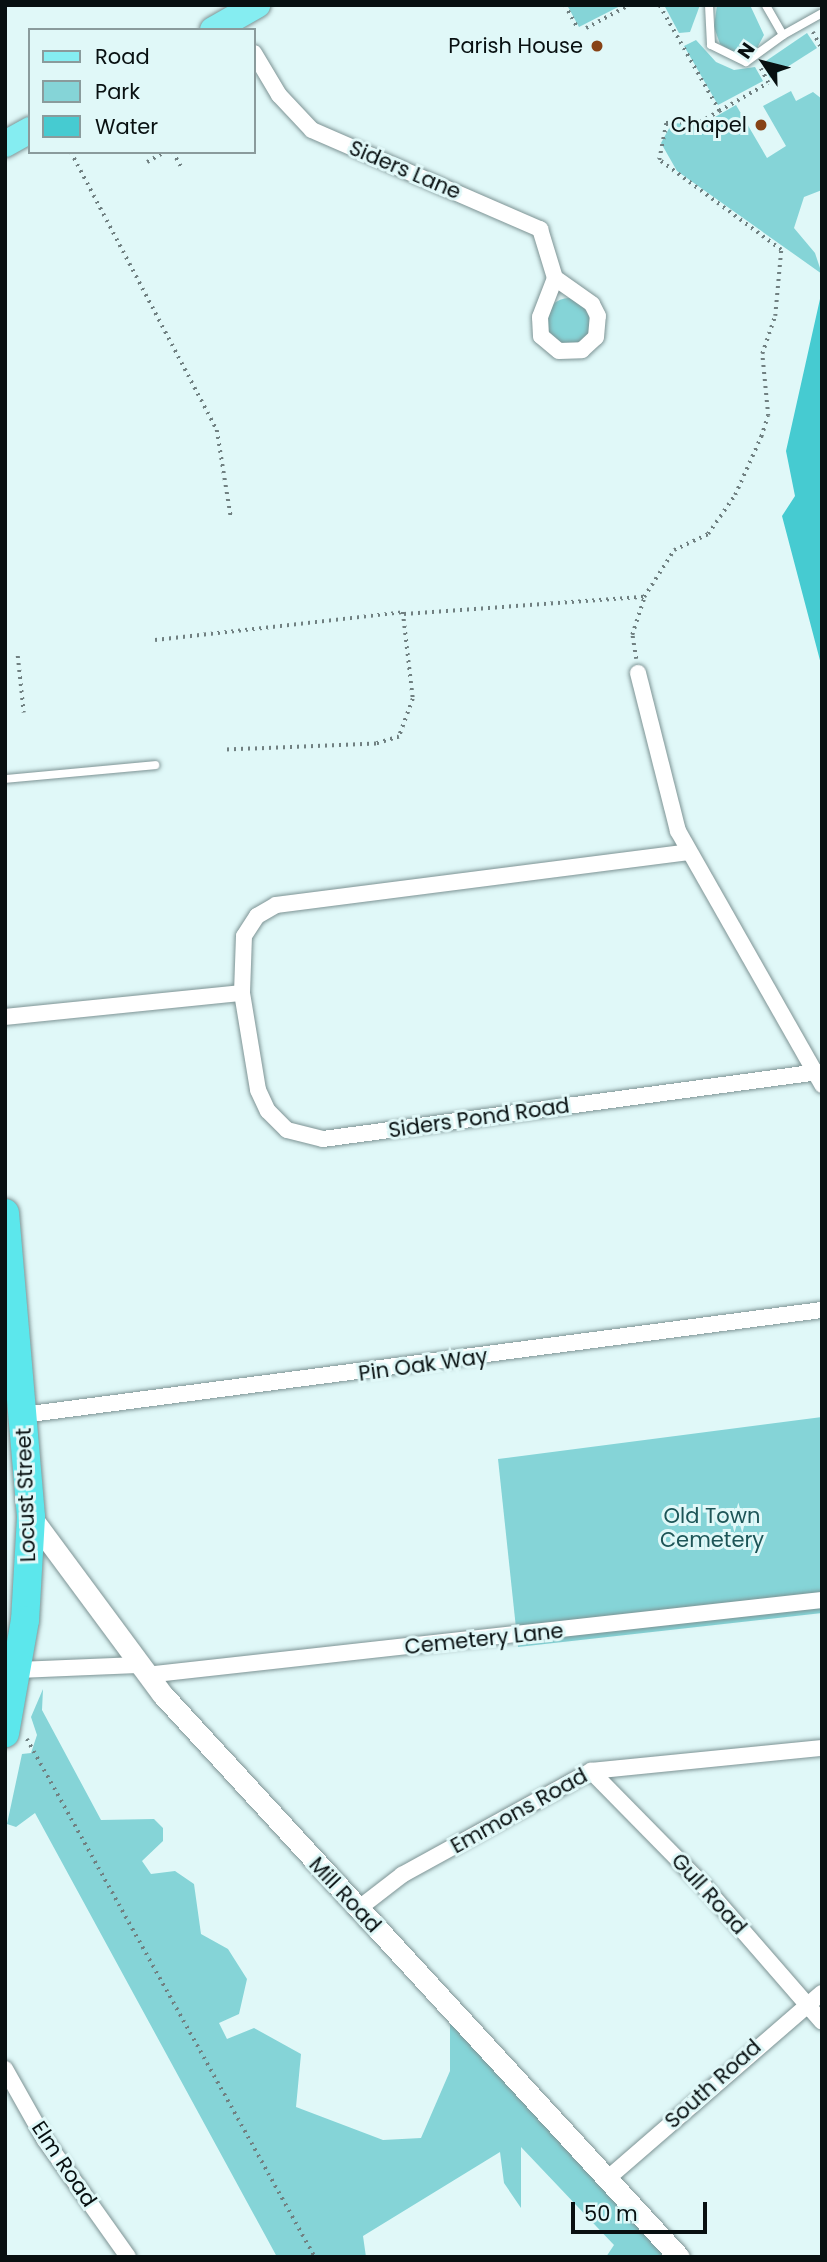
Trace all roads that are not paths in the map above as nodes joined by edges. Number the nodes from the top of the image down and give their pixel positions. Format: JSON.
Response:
{"nodes":[{"id":1,"x":257,"y":5,"type":"edge"},
{"id":2,"x":709,"y":5,"type":"edge"},
{"id":3,"x":766,"y":5,"type":"edge"},
{"id":4,"x":822,"y":13,"type":"edge"},
{"id":5,"x":229,"y":26,"type":"edge"},
{"id":6,"x":783,"y":35,"type":"junction"},
{"id":7,"x":256,"y":56,"type":"edge"},
{"id":8,"x":28,"y":131,"type":"edge"},
{"id":9,"x":5,"y":144,"type":"edge"},
{"id":10,"x":555,"y":278,"type":"junction"},
{"id":11,"x":638,"y":673,"type":"road end"},
{"id":12,"x":155,"y":765,"type":"dead end"},
{"id":13,"x":5,"y":779,"type":"edge"},
{"id":14,"x":689,"y":852,"type":"junction"},
{"id":15,"x":242,"y":993,"type":"junction"},
{"id":16,"x":5,"y":1017,"type":"edge"},
{"id":17,"x":820,"y":1078,"type":"edge"},
{"id":18,"x":5,"y":1213,"type":"edge"},
{"id":19,"x":822,"y":1310,"type":"edge"},
{"id":20,"x":23,"y":1415,"type":"junction"},
{"id":21,"x":31,"y":1517,"type":"junction"},
{"id":22,"x":822,"y":1600,"type":"edge"},
{"id":23,"x":142,"y":1670,"type":"junction"},
{"id":24,"x":13,"y":1674,"type":"edge"},
{"id":25,"x":12,"y":1734,"type":"edge"},
{"id":26,"x":822,"y":1748,"type":"edge"},
{"id":27,"x":591,"y":1771,"type":"junction"},
{"id":28,"x":358,"y":1909,"type":"junction"},
{"id":29,"x":822,"y":1993,"type":"edge"},
{"id":30,"x":804,"y":2003,"type":"junction"},
{"id":31,"x":822,"y":2022,"type":"edge"},
{"id":32,"x":5,"y":2069,"type":"edge"},
{"id":33,"x":607,"y":2179,"type":"junction"},
{"id":34,"x":128,"y":2257,"type":"edge"},
{"id":35,"x":679,"y":2257,"type":"edge"}],
"edges":[{"from":1,"to":5,"type":"main road"},
{"from":2,"to":6,"type":"lane"},
{"from":3,"to":6,"type":"lane"},
{"from":4,"to":6,"type":"lane"},
{"from":7,"to":10,"type":"street","name":"Siders Lane"},
{"from":8,"to":9,"type":"main road"},
{"from":10,"to":10,"type":"street"},
{"from":11,"to":14,"type":"street","name":"Siders Pond Road"},
{"from":12,"to":13,"type":"lane"},
{"from":14,"to":15,"type":"street","name":"Siders Pond Road"},
{"from":14,"to":17,"type":"street","name":"Siders Pond Road"},
{"from":15,"to":16,"type":"street"},
{"from":15,"to":17,"type":"street","name":"Siders Pond Road"},
{"from":18,"to":20,"type":"highway","name":"Locust Street"},
{"from":19,"to":20,"type":"street","name":"Pin Oak Way"},
{"from":20,"to":21,"type":"highway","name":"Locust Street"},
{"from":21,"to":23,"type":"street","name":"Mill Road"},
{"from":21,"to":24,"type":"highway","name":"Locust Street"},
{"from":22,"to":23,"type":"street","name":"Cemetery Lane"},
{"from":23,"to":24,"type":"street","name":"Cemetery Lane"},
{"from":23,"to":28,"type":"street","name":"Mill Road"},
{"from":24,"to":25,"type":"highway","name":"Locust Street"},
{"from":26,"to":27,"type":"street","name":"Emmons Road"},
{"from":27,"to":28,"type":"street","name":"Emmons Road"},
{"from":27,"to":30,"type":"street","name":"Gull Road"},
{"from":28,"to":33,"type":"street","name":"Mill Road"},
{"from":29,"to":30,"type":"street","name":"South Road"},
{"from":30,"to":31,"type":"street","name":"Gull Road"},
{"from":30,"to":33,"type":"street","name":"South Road"},
{"from":32,"to":34,"type":"street","name":"Elm Road"},
{"from":33,"to":35,"type":"street","name":"Mill Road"}]}
